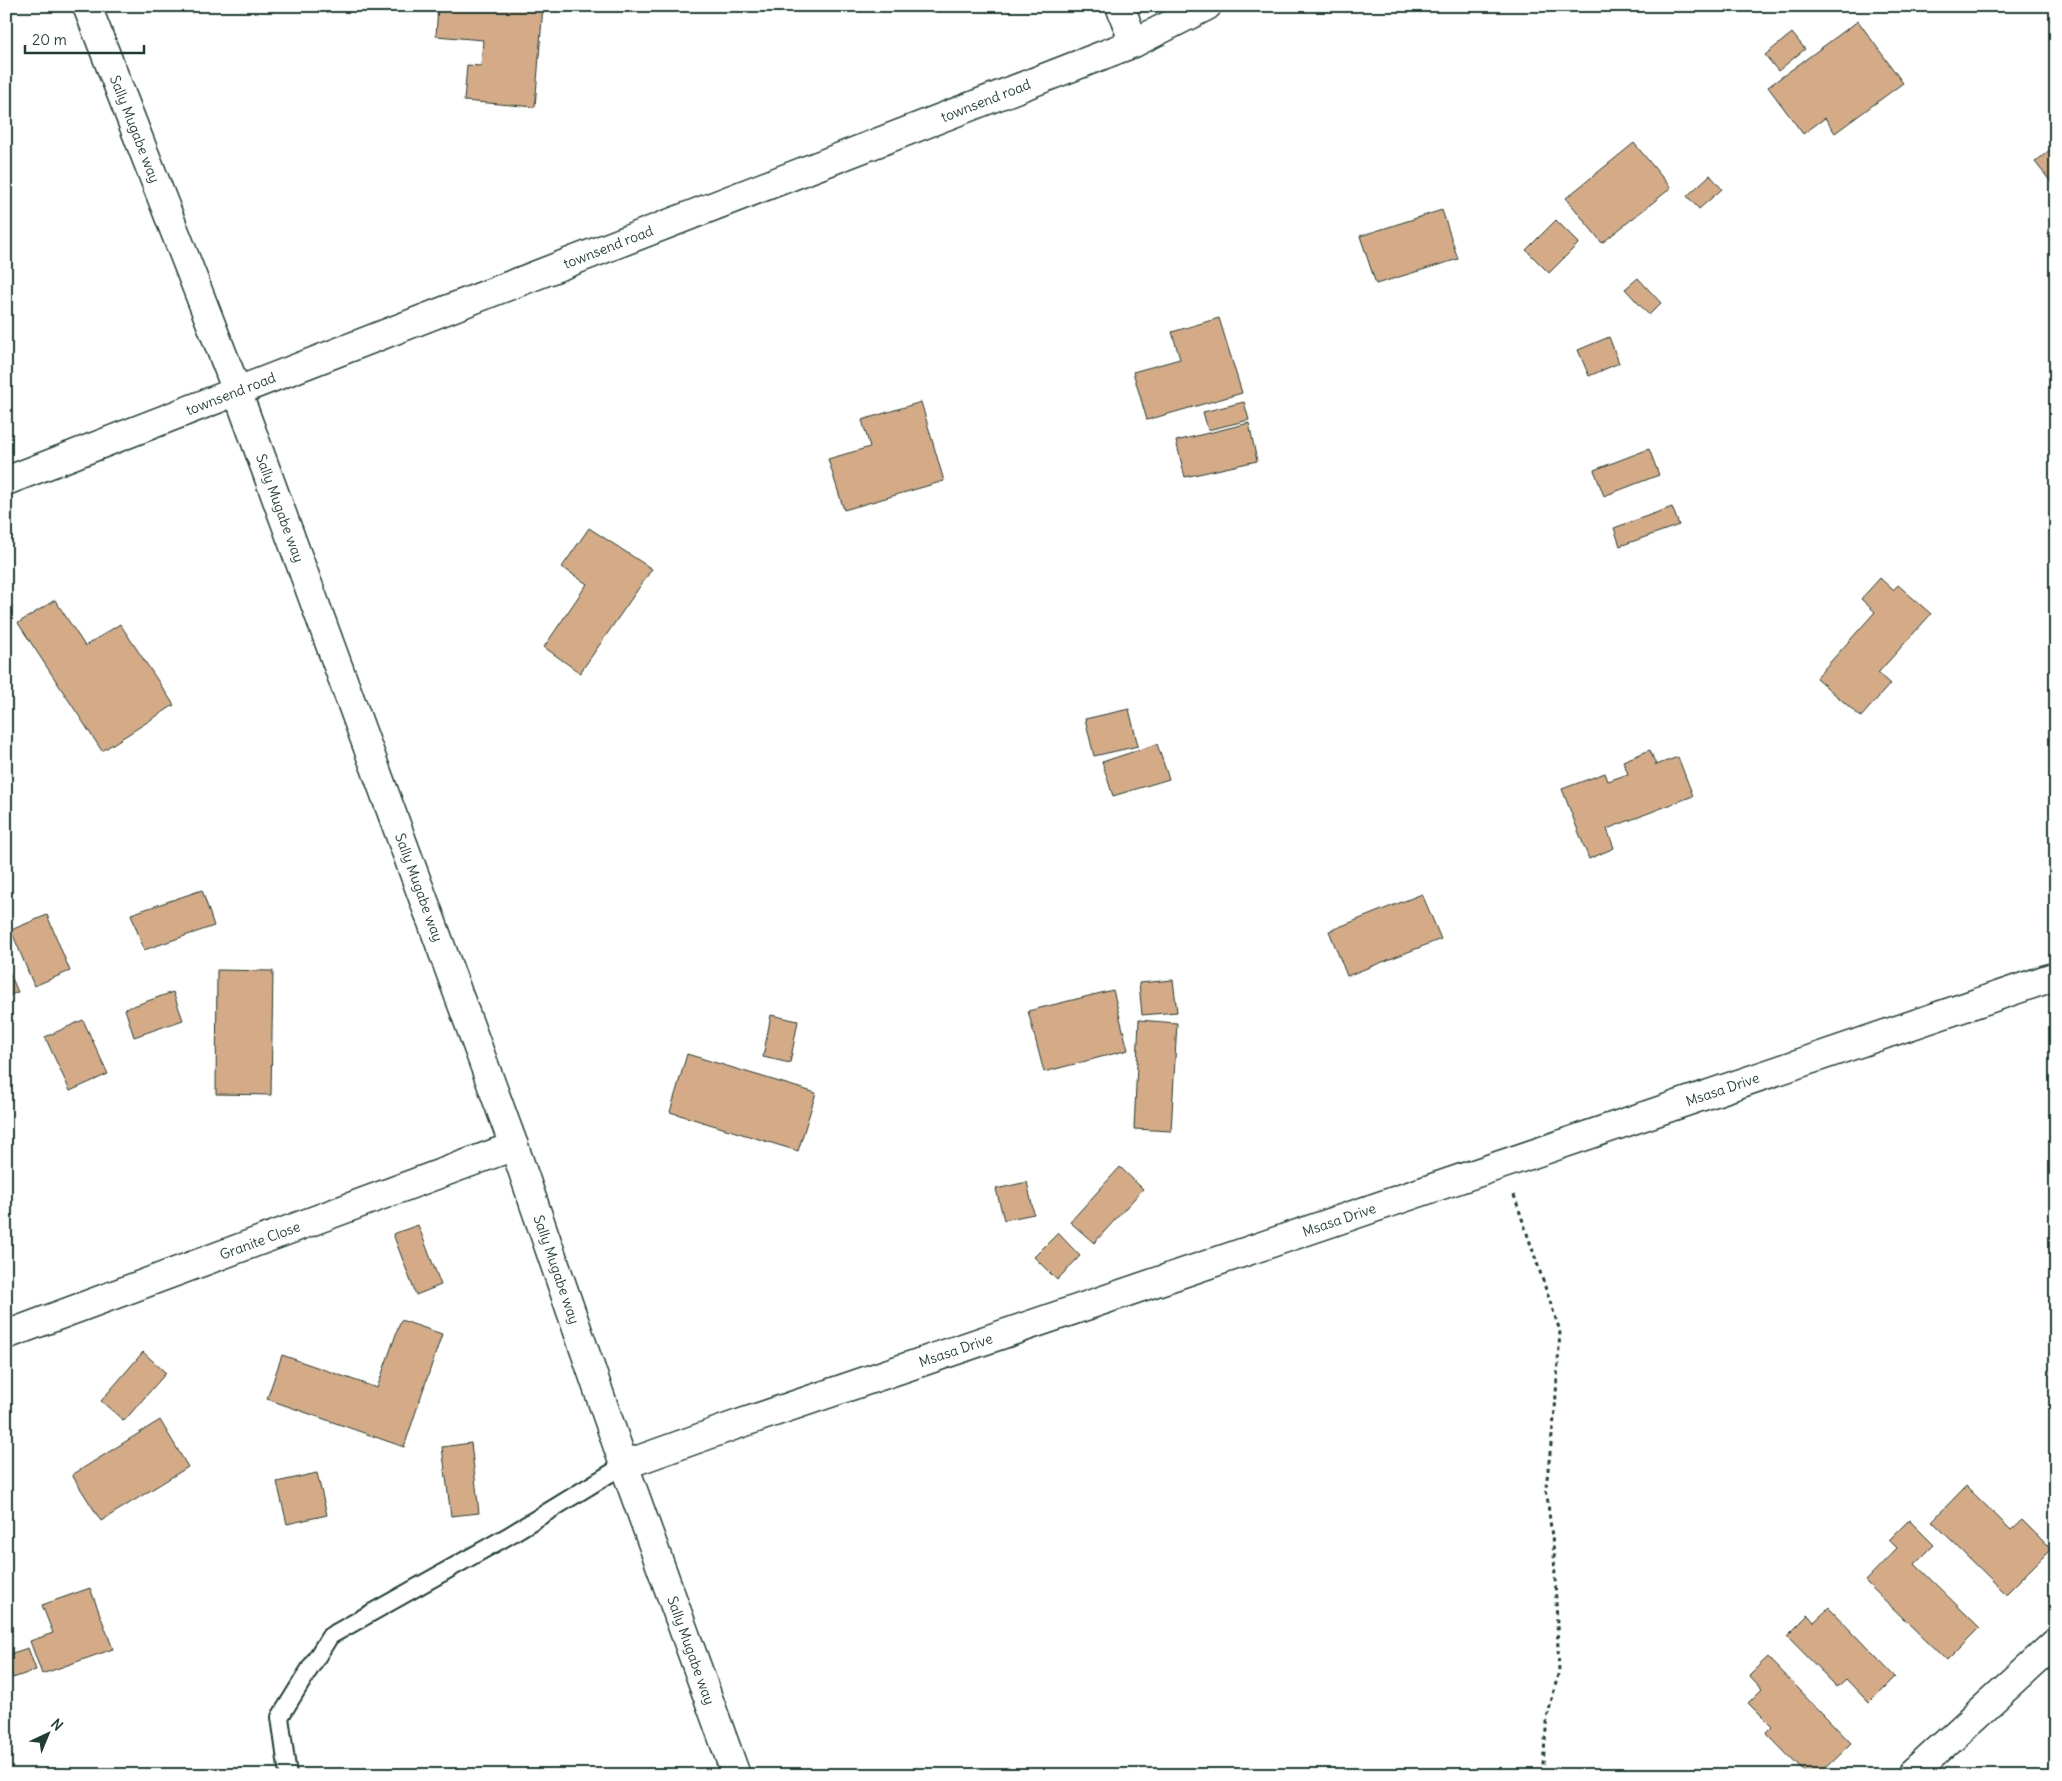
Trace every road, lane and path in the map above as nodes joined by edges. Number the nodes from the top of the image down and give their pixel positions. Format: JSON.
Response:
{"nodes":[{"id":1,"x":87,"y":6,"type":"edge"},
{"id":2,"x":1120,"y":6,"type":"edge"},
{"id":3,"x":1207,"y":6,"type":"edge"},
{"id":4,"x":1134,"y":43,"type":"junction"},
{"id":5,"x":237,"y":391,"type":"junction"},
{"id":6,"x":6,"y":481,"type":"edge"},
{"id":7,"x":2056,"y":976,"type":"edge"},
{"id":8,"x":514,"y":1146,"type":"junction"},
{"id":9,"x":1504,"y":1164,"type":"junction"},
{"id":10,"x":6,"y":1335,"type":"edge"},
{"id":11,"x":624,"y":1465,"type":"junction"},
{"id":12,"x":2056,"y":1642,"type":"edge"},
{"id":13,"x":288,"y":1775,"type":"edge"},
{"id":14,"x":736,"y":1775,"type":"edge"},
{"id":15,"x":1542,"y":1775,"type":"edge"},
{"id":16,"x":1910,"y":1775,"type":"edge"}],
"edges":[{"from":1,"to":5,"type":"street","name":"Sally Mugabe way"},
{"from":2,"to":4,"type":"street"},
{"from":3,"to":4,"type":"street","name":"townsend road"},
{"from":4,"to":5,"type":"street","name":"townsend road"},
{"from":5,"to":6,"type":"street","name":"townsend road"},
{"from":5,"to":8,"type":"street","name":"Sally Mugabe way"},
{"from":7,"to":9,"type":"street","name":"Msasa Drive"},
{"from":8,"to":10,"type":"street","name":"Granite Close"},
{"from":8,"to":11,"type":"street","name":"Sally Mugabe way"},
{"from":9,"to":11,"type":"street","name":"Msasa Drive"},
{"from":9,"to":15,"type":"path"},
{"from":11,"to":13,"type":"lane"},
{"from":11,"to":14,"type":"street","name":"Sally Mugabe way"},
{"from":12,"to":16,"type":"street"}]}
